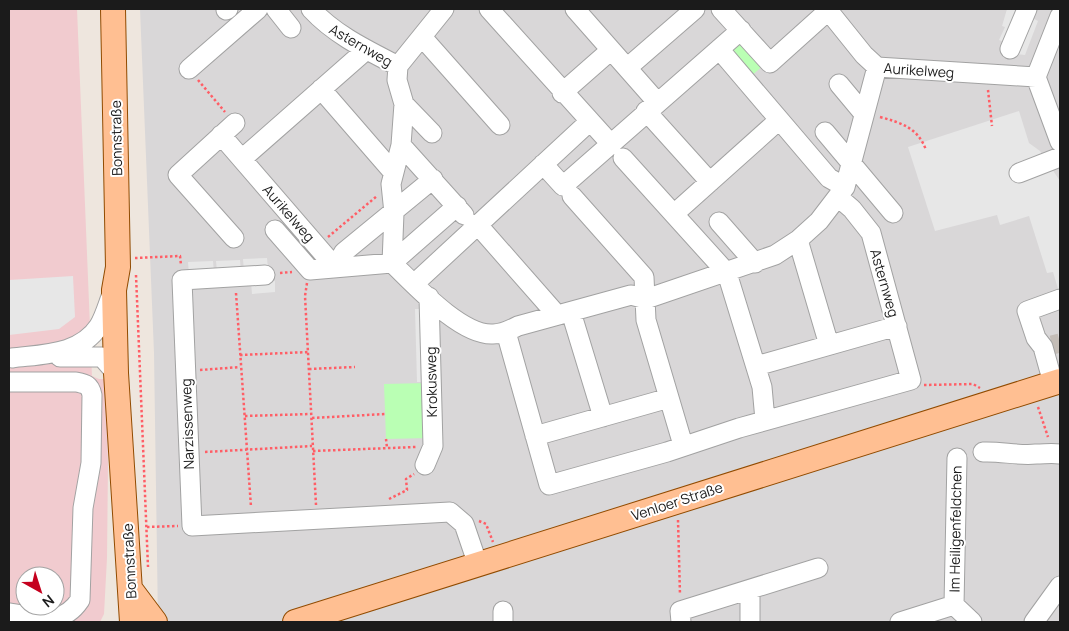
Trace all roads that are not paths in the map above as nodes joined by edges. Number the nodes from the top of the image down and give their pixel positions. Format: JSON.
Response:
{"nodes":[{"id":1,"x":113,"y":9,"type":"edge"},
{"id":2,"x":258,"y":9,"type":"edge"},
{"id":3,"x":276,"y":9,"type":"edge"},
{"id":4,"x":311,"y":9,"type":"edge"},
{"id":5,"x":575,"y":9,"type":"edge"},
{"id":6,"x":695,"y":9,"type":"edge"},
{"id":7,"x":721,"y":9,"type":"edge"},
{"id":8,"x":1027,"y":9,"type":"edge"},
{"id":9,"x":440,"y":10,"type":"edge"},
{"id":10,"x":491,"y":10,"type":"edge"},
{"id":11,"x":828,"y":10,"type":"edge"},
{"id":12,"x":1060,"y":16,"type":"edge"},
{"id":13,"x":291,"y":28,"type":"dead end"},
{"id":14,"x":740,"y":30,"type":"junction"},
{"id":15,"x":422,"y":37,"type":"junction"},
{"id":16,"x":719,"y":49,"type":"junction"},
{"id":17,"x":366,"y":50,"type":"junction"},
{"id":18,"x":611,"y":50,"type":"junction"},
{"id":19,"x":1010,"y":50,"type":"dead end"},
{"id":20,"x":398,"y":66,"type":"junction"},
{"id":21,"x":877,"y":67,"type":"junction"},
{"id":22,"x":627,"y":68,"type":"junction"},
{"id":23,"x":189,"y":69,"type":"road end"},
{"id":24,"x":1036,"y":77,"type":"junction"},
{"id":25,"x":839,"y":84,"type":"dead end"},
{"id":26,"x":321,"y":90,"type":"junction"},
{"id":27,"x":562,"y":92,"type":"junction"},
{"id":28,"x":404,"y":104,"type":"junction"},
{"id":29,"x":651,"y":107,"type":"junction"},
{"id":30,"x":864,"y":114,"type":"junction"},
{"id":31,"x":779,"y":120,"type":"junction"},
{"id":32,"x":589,"y":122,"type":"junction"},
{"id":33,"x":500,"y":125,"type":"dead end"},
{"id":34,"x":825,"y":132,"type":"dead end"},
{"id":35,"x":432,"y":133,"type":"dead end"},
{"id":36,"x":1060,"y":142,"type":"edge"},
{"id":37,"x":610,"y":143,"type":"junction"},
{"id":38,"x":401,"y":144,"type":"junction"},
{"id":39,"x":1060,"y":157,"type":"edge"},
{"id":40,"x":623,"y":158,"type":"dead end"},
{"id":41,"x":242,"y":159,"type":"junction"},
{"id":42,"x":851,"y":162,"type":"junction"},
{"id":43,"x":543,"y":164,"type":"junction"},
{"id":44,"x":1019,"y":173,"type":"dead end"},
{"id":45,"x":392,"y":178,"type":"junction"},
{"id":46,"x":433,"y":179,"type":"junction"},
{"id":47,"x":710,"y":182,"type":"junction"},
{"id":48,"x":567,"y":191,"type":"junction"},
{"id":49,"x":841,"y":192,"type":"junction"},
{"id":50,"x":457,"y":206,"type":"junction"},
{"id":51,"x":394,"y":213,"type":"junction"},
{"id":52,"x":893,"y":213,"type":"dead end"},
{"id":53,"x":674,"y":214,"type":"junction"},
{"id":54,"x":720,"y":222,"type":"dead end"},
{"id":55,"x":476,"y":226,"type":"junction"},
{"id":56,"x":275,"y":230,"type":"dead end"},
{"id":57,"x":234,"y":238,"type":"dead end"},
{"id":58,"x":798,"y":240,"type":"junction"},
{"id":59,"x":392,"y":263,"type":"junction"},
{"id":60,"x":755,"y":263,"type":"junction"},
{"id":61,"x":127,"y":267,"type":"junction"},
{"id":62,"x":335,"y":267,"type":"junction"},
{"id":63,"x":727,"y":273,"type":"junction"},
{"id":64,"x":265,"y":274,"type":"road end"},
{"id":65,"x":414,"y":284,"type":"junction"},
{"id":66,"x":114,"y":290,"type":"junction"},
{"id":67,"x":429,"y":297,"type":"junction"},
{"id":68,"x":646,"y":299,"type":"junction"},
{"id":69,"x":1060,"y":299,"type":"edge"},
{"id":70,"x":564,"y":314,"type":"junction"},
{"id":71,"x":897,"y":326,"type":"junction"},
{"id":72,"x":506,"y":332,"type":"junction"},
{"id":73,"x":829,"y":345,"type":"junction"},
{"id":74,"x":10,"y":358,"type":"edge"},
{"id":75,"x":756,"y":366,"type":"junction"},
{"id":76,"x":116,"y":373,"type":"junction"},
{"id":77,"x":9,"y":382,"type":"edge"},
{"id":78,"x":1057,"y":382,"type":"edge"},
{"id":79,"x":669,"y":398,"type":"junction"},
{"id":80,"x":603,"y":417,"type":"junction"},
{"id":81,"x":766,"y":420,"type":"junction"},
{"id":82,"x":534,"y":436,"type":"junction"},
{"id":83,"x":683,"y":445,"type":"junction"},
{"id":84,"x":982,"y":452,"type":"dead end"},
{"id":85,"x":1054,"y":453,"type":"edge"},
{"id":86,"x":957,"y":458,"type":"dead end"},
{"id":87,"x":425,"y":466,"type":"road end"},
{"id":88,"x":125,"y":500,"type":"junction"},
{"id":89,"x":489,"y":561,"type":"junction"},
{"id":90,"x":818,"y":568,"type":"dead end"},
{"id":91,"x":1060,"y":586,"type":"edge"},
{"id":92,"x":131,"y":590,"type":"junction"},
{"id":93,"x":750,"y":590,"type":"junction"},
{"id":94,"x":954,"y":605,"type":"junction"},
{"id":95,"x":9,"y":613,"type":"edge"},
{"id":96,"x":681,"y":617,"type":"edge"},
{"id":97,"x":750,"y":617,"type":"edge"},
{"id":98,"x":132,"y":622,"type":"edge"},
{"id":99,"x":155,"y":622,"type":"edge"},
{"id":100,"x":294,"y":622,"type":"edge"},
{"id":101,"x":900,"y":622,"type":"edge"},
{"id":102,"x":972,"y":622,"type":"edge"},
{"id":103,"x":1034,"y":622,"type":"edge"}],
"edges":[{"from":1,"to":61,"type":"main road","name":"Bonnstraße"},
{"from":2,"to":23,"type":"street"},
{"from":3,"to":13,"type":"street"},
{"from":4,"to":17,"type":"street","name":"Asternweg"},
{"from":5,"to":18,"type":"street"},
{"from":6,"to":22,"type":"street"},
{"from":7,"to":14,"type":"street","name":"Aurikelweg"},
{"from":8,"to":19,"type":"street"},
{"from":9,"to":15,"type":"street"},
{"from":10,"to":27,"type":"street"},
{"from":11,"to":14,"type":"street","name":"Aurikelweg"},
{"from":11,"to":21,"type":"street","name":"Aurikelweg"},
{"from":12,"to":24,"type":"street"},
{"from":14,"to":16,"type":"street"},
{"from":15,"to":20,"type":"street"},
{"from":15,"to":33,"type":"street"},
{"from":16,"to":29,"type":"street"},
{"from":16,"to":31,"type":"street","name":"Asternweg"},
{"from":17,"to":20,"type":"street","name":"Asternweg"},
{"from":17,"to":26,"type":"street"},
{"from":18,"to":22,"type":"street"},
{"from":18,"to":27,"type":"street"},
{"from":20,"to":28,"type":"street","name":"Asternweg"},
{"from":21,"to":24,"type":"street","name":"Aurikelweg"},
{"from":21,"to":30,"type":"street"},
{"from":22,"to":29,"type":"street"},
{"from":24,"to":36,"type":"street"},
{"from":25,"to":30,"type":"street"},
{"from":26,"to":41,"type":"street"},
{"from":26,"to":45,"type":"street"},
{"from":27,"to":32,"type":"street"},
{"from":28,"to":35,"type":"street"},
{"from":28,"to":38,"type":"street","name":"Asternweg"},
{"from":29,"to":37,"type":"street"},
{"from":29,"to":47,"type":"street"},
{"from":30,"to":42,"type":"street"},
{"from":31,"to":47,"type":"street"},
{"from":31,"to":49,"type":"street","name":"Asternweg"},
{"from":32,"to":37,"type":"street"},
{"from":32,"to":43,"type":"street"},
{"from":34,"to":42,"type":"street"},
{"from":37,"to":48,"type":"street"},
{"from":38,"to":45,"type":"street","name":"Asternweg"},
{"from":38,"to":46,"type":"street"},
{"from":39,"to":44,"type":"street"},
{"from":40,"to":53,"type":"street"},
{"from":41,"to":57,"type":"street","name":"Aurikelweg"},
{"from":41,"to":62,"type":"street","name":"Aurikelweg"},
{"from":42,"to":49,"type":"street"},
{"from":42,"to":52,"type":"street"},
{"from":43,"to":48,"type":"street"},
{"from":43,"to":55,"type":"street"},
{"from":45,"to":51,"type":"street","name":"Asternweg"},
{"from":46,"to":50,"type":"street"},
{"from":46,"to":51,"type":"street"},
{"from":47,"to":53,"type":"street"},
{"from":48,"to":68,"type":"street"},
{"from":49,"to":58,"type":"street"},
{"from":49,"to":71,"type":"street","name":"Asternweg"},
{"from":50,"to":55,"type":"street"},
{"from":50,"to":59,"type":"street"},
{"from":51,"to":59,"type":"street","name":"Asternweg"},
{"from":51,"to":62,"type":"street"},
{"from":53,"to":63,"type":"street"},
{"from":54,"to":60,"type":"street"},
{"from":55,"to":65,"type":"street"},
{"from":55,"to":70,"type":"street"},
{"from":56,"to":62,"type":"street"},
{"from":58,"to":60,"type":"street"},
{"from":58,"to":73,"type":"street"},
{"from":59,"to":62,"type":"street"},
{"from":59,"to":65,"type":"street"},
{"from":60,"to":63,"type":"street"},
{"from":61,"to":66,"type":"main road","name":"Bonnstraße"},
{"from":61,"to":88,"type":"main road","name":"Bonnstraße"},
{"from":63,"to":68,"type":"street"},
{"from":63,"to":75,"type":"street"},
{"from":64,"to":89,"type":"street","name":"Narzissenweg"},
{"from":65,"to":67,"type":"street"},
{"from":66,"to":74,"type":"street"},
{"from":66,"to":76,"type":"main road","name":"Bonnstraße"},
{"from":67,"to":72,"type":"street"},
{"from":67,"to":87,"type":"street","name":"Krokusweg"},
{"from":68,"to":70,"type":"street"},
{"from":68,"to":79,"type":"street"},
{"from":69,"to":78,"type":"street"},
{"from":70,"to":72,"type":"street"},
{"from":70,"to":80,"type":"street"},
{"from":71,"to":73,"type":"street"},
{"from":71,"to":81,"type":"street","name":"Asternweg"},
{"from":72,"to":82,"type":"street"},
{"from":73,"to":75,"type":"street"},
{"from":74,"to":76,"type":"street"},
{"from":75,"to":81,"type":"street"},
{"from":76,"to":88,"type":"main road","name":"Bonnstraße"},
{"from":77,"to":95,"type":"street"},
{"from":78,"to":89,"type":"main road","name":"Venloer Straße"},
{"from":79,"to":80,"type":"street"},
{"from":79,"to":83,"type":"street"},
{"from":80,"to":82,"type":"street"},
{"from":81,"to":83,"type":"street"},
{"from":82,"to":83,"type":"street"},
{"from":84,"to":85,"type":"street"},
{"from":86,"to":94,"type":"street","name":"Im Heiligenfeldchen"},
{"from":88,"to":92,"type":"main road","name":"Bonnstraße"},
{"from":89,"to":100,"type":"main road","name":"Venloer Straße"},
{"from":90,"to":93,"type":"street"},
{"from":91,"to":103,"type":"street"},
{"from":92,"to":98,"type":"main road","name":"Bonnstraße"},
{"from":92,"to":99,"type":"main road"},
{"from":93,"to":96,"type":"street"},
{"from":93,"to":97,"type":"street"},
{"from":94,"to":101,"type":"street"},
{"from":94,"to":102,"type":"street","name":"Im Heiligenfeldchen"}]}
